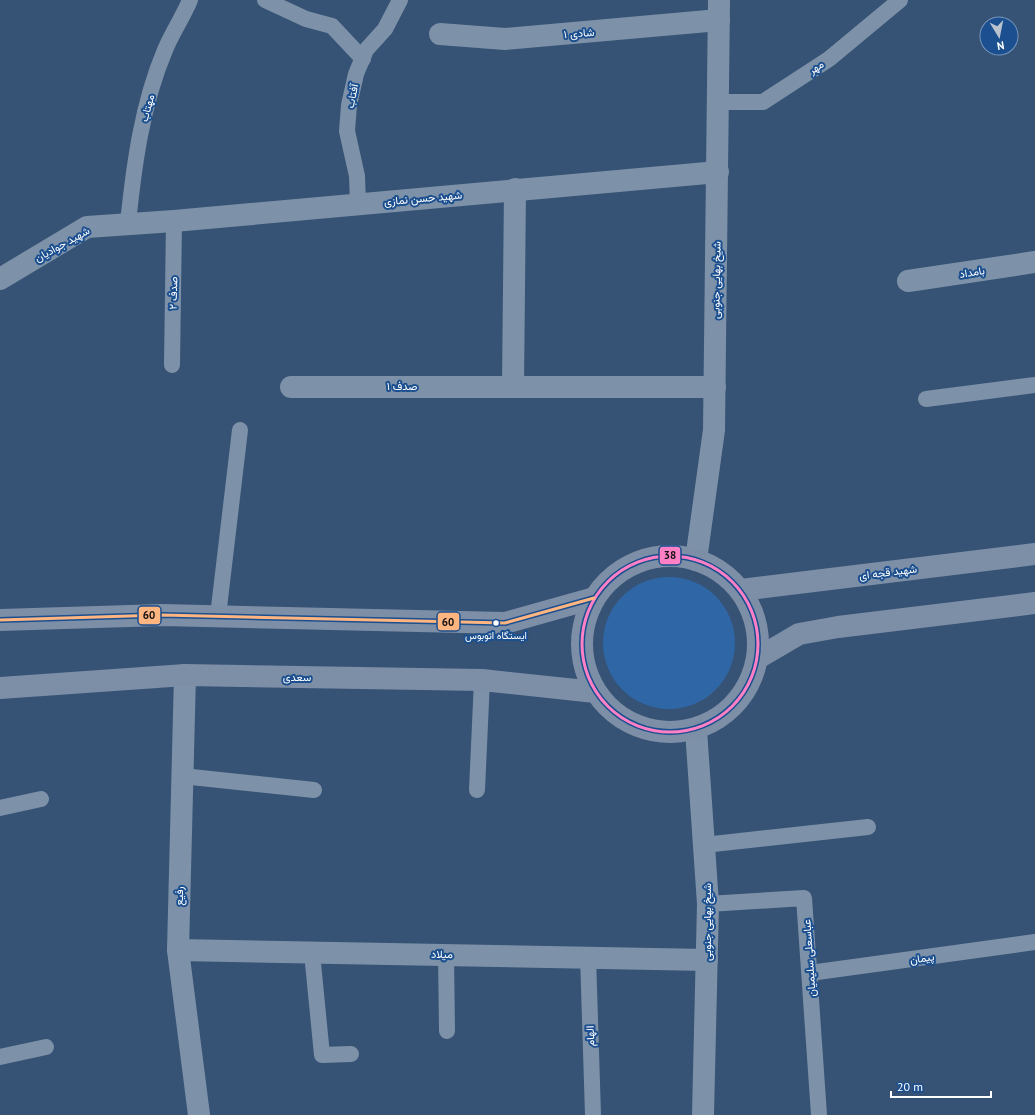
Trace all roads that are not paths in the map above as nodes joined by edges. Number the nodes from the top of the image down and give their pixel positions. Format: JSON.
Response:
{"nodes":[{"id":1,"x":190,"y":0,"type":"edge"},
{"id":2,"x":265,"y":0,"type":"edge"},
{"id":3,"x":400,"y":0,"type":"edge"},
{"id":4,"x":900,"y":0,"type":"edge"},
{"id":5,"x":719,"y":10,"type":"edge"},
{"id":6,"x":440,"y":34,"type":"dead end"},
{"id":7,"x":363,"y":59,"type":"junction"},
{"id":8,"x":718,"y":102,"type":"junction"},
{"id":9,"x":718,"y":172,"type":"junction"},
{"id":10,"x":515,"y":190,"type":"junction"},
{"id":11,"x":358,"y":204,"type":"junction"},
{"id":12,"x":174,"y":221,"type":"junction"},
{"id":13,"x":128,"y":223,"type":"junction"},
{"id":14,"x":1035,"y":262,"type":"edge"},
{"id":15,"x":0,"y":279,"type":"edge"},
{"id":16,"x":908,"y":281,"type":"dead end"},
{"id":17,"x":172,"y":365,"type":"dead end"},
{"id":18,"x":1035,"y":385,"type":"edge"},
{"id":19,"x":513,"y":386,"type":"junction"},
{"id":20,"x":291,"y":387,"type":"dead end"},
{"id":21,"x":715,"y":387,"type":"junction"},
{"id":22,"x":926,"y":399,"type":"dead end"},
{"id":23,"x":240,"y":430,"type":"dead end"},
{"id":24,"x":1035,"y":554,"type":"edge"},
{"id":25,"x":696,"y":560,"type":"junction"},
{"id":26,"x":741,"y":590,"type":"junction"},
{"id":27,"x":594,"y":598,"type":"junction"},
{"id":28,"x":1035,"y":603,"type":"edge"},
{"id":29,"x":218,"y":616,"type":"junction"},
{"id":30,"x":0,"y":620,"type":"edge"},
{"id":31,"x":758,"y":658,"type":"junction"},
{"id":32,"x":185,"y":675,"type":"junction"},
{"id":33,"x":482,"y":680,"type":"junction"},
{"id":34,"x":0,"y":688,"type":"edge"},
{"id":35,"x":595,"y":692,"type":"junction"},
{"id":36,"x":696,"y":730,"type":"junction"},
{"id":37,"x":182,"y":776,"type":"junction"},
{"id":38,"x":314,"y":790,"type":"dead end"},
{"id":39,"x":477,"y":790,"type":"dead end"},
{"id":40,"x":41,"y":799,"type":"dead end"},
{"id":41,"x":0,"y":808,"type":"edge"},
{"id":42,"x":868,"y":827,"type":"dead end"},
{"id":43,"x":704,"y":845,"type":"junction"},
{"id":44,"x":708,"y":904,"type":"junction"},
{"id":45,"x":1035,"y":942,"type":"edge"},
{"id":46,"x":178,"y":950,"type":"junction"},
{"id":47,"x":312,"y":953,"type":"junction"},
{"id":48,"x":446,"y":954,"type":"junction"},
{"id":49,"x":588,"y":956,"type":"junction"},
{"id":50,"x":707,"y":960,"type":"junction"},
{"id":51,"x":810,"y":973,"type":"junction"},
{"id":52,"x":447,"y":1031,"type":"dead end"},
{"id":53,"x":46,"y":1047,"type":"dead end"},
{"id":54,"x":351,"y":1054,"type":"dead end"},
{"id":55,"x":0,"y":1057,"type":"edge"},
{"id":56,"x":199,"y":1115,"type":"edge"},
{"id":57,"x":593,"y":1115,"type":"edge"},
{"id":58,"x":703,"y":1115,"type":"edge"},
{"id":59,"x":819,"y":1115,"type":"edge"}],
"edges":[{"from":1,"to":13,"type":"lane","name":"مهتاب"},
{"from":2,"to":7,"type":"lane"},
{"from":3,"to":7,"type":"lane","name":"آفتاب"},
{"from":4,"to":8,"type":"lane","name":"مهر"},
{"from":5,"to":6,"type":"street","name":"شادی ۱"},
{"from":5,"to":8,"type":"street","name":"شیخ بهایی جنوبی"},
{"from":7,"to":11,"type":"lane","name":"آفتاب"},
{"from":8,"to":9,"type":"street","name":"شیخ بهایی جنوبی"},
{"from":9,"to":10,"type":"street","name":"شهید حسن نمازی"},
{"from":9,"to":21,"type":"street","name":"شیخ بهایی جنوبی"},
{"from":10,"to":11,"type":"street","name":"شهید حسن نمازی"},
{"from":10,"to":19,"type":"street"},
{"from":11,"to":12,"type":"street","name":"شهید حسن نمازی"},
{"from":12,"to":13,"type":"street","name":"شهید حسن نمازی"},
{"from":12,"to":17,"type":"lane","name":"صدف ۲"},
{"from":13,"to":15,"type":"street","name":"شهید جوادیان"},
{"from":14,"to":16,"type":"street","name":"بامداد"},
{"from":18,"to":22,"type":"lane"},
{"from":19,"to":20,"type":"street","name":"صدف ۱"},
{"from":19,"to":21,"type":"street","name":"صدف ۱"},
{"from":21,"to":25,"type":"street","name":"شیخ بهایی جنوبی"},
{"from":23,"to":29,"type":"lane"},
{"from":24,"to":26,"type":"main road","name":"شهید قجه ای"},
{"from":25,"to":26,"type":"main road"},
{"from":25,"to":27,"type":"main road"},
{"from":26,"to":31,"type":"main road"},
{"from":27,"to":29,"type":"main road"},
{"from":27,"to":35,"type":"main road"},
{"from":28,"to":31,"type":"main road"},
{"from":29,"to":30,"type":"main road"},
{"from":31,"to":36,"type":"main road"},
{"from":32,"to":33,"type":"main road","name":"سعدی"},
{"from":32,"to":34,"type":"main road","name":"سعدی"},
{"from":32,"to":37,"type":"street","name":"رفیع"},
{"from":33,"to":35,"type":"main road","name":"سعدی"},
{"from":33,"to":39,"type":"lane"},
{"from":35,"to":36,"type":"main road"},
{"from":36,"to":43,"type":"street","name":"شیخ بهایی جنوبی"},
{"from":37,"to":38,"type":"lane"},
{"from":37,"to":46,"type":"street","name":"رفیع"},
{"from":40,"to":41,"type":"lane"},
{"from":42,"to":43,"type":"lane"},
{"from":43,"to":44,"type":"street","name":"شیخ بهایی جنوبی"},
{"from":44,"to":50,"type":"street","name":"شیخ بهایی جنوبی"},
{"from":44,"to":51,"type":"lane","name":"عباسعلی سلیمیان"},
{"from":45,"to":51,"type":"lane","name":"پیمان"},
{"from":46,"to":47,"type":"street","name":"میلاد"},
{"from":46,"to":56,"type":"street","name":"رفیع"},
{"from":47,"to":48,"type":"street","name":"میلاد"},
{"from":47,"to":54,"type":"lane"},
{"from":48,"to":49,"type":"street","name":"میلاد"},
{"from":48,"to":52,"type":"lane"},
{"from":49,"to":50,"type":"street","name":"میلاد"},
{"from":49,"to":57,"type":"lane","name":"الهام"},
{"from":50,"to":58,"type":"street","name":"شیخ بهایی جنوبی"},
{"from":51,"to":59,"type":"lane","name":"عباسعلی سلیمیان"},
{"from":53,"to":55,"type":"lane"}]}
